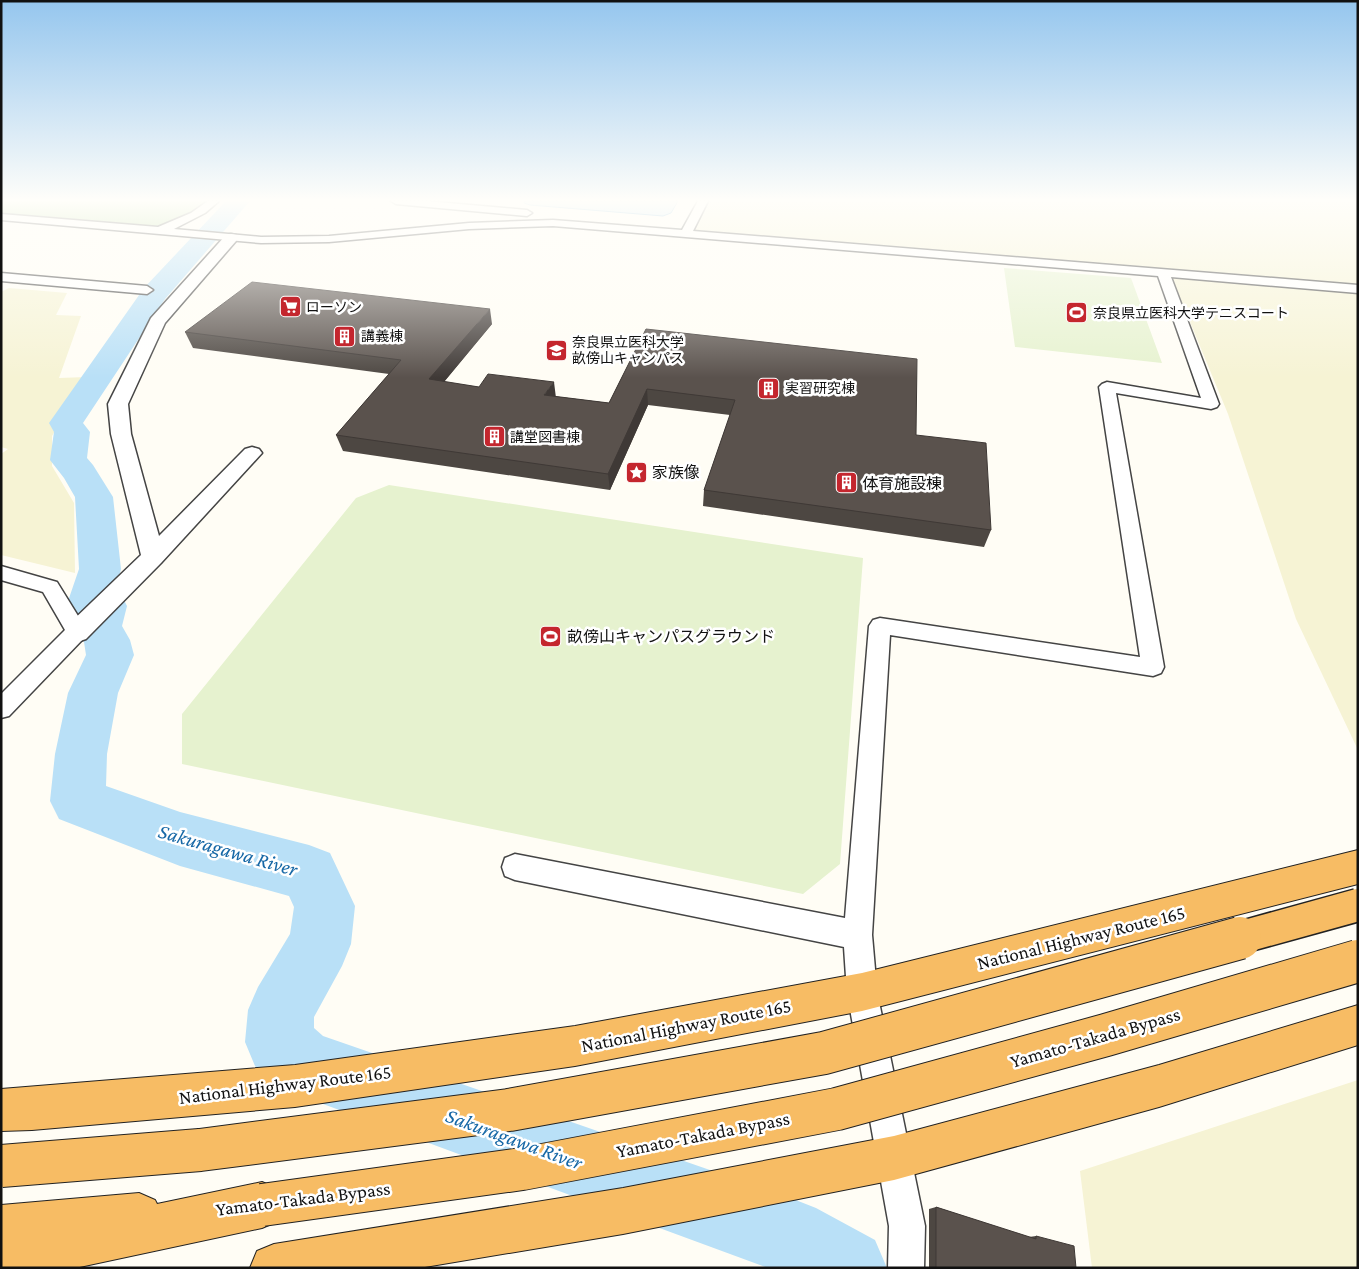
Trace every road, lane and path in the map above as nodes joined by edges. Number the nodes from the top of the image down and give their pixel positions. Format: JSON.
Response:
{"nodes":[{"id":1,"x":210,"y":260,"type":"edge"},
{"id":2,"x":1029,"y":260,"type":"edge"},
{"id":3,"x":1163,"y":272,"type":"junction"},
{"id":4,"x":1,"y":277,"type":"edge"},
{"id":5,"x":1358,"y":289,"type":"edge"},
{"id":6,"x":147,"y":290,"type":"dead end"},
{"id":7,"x":252,"y":453,"type":"dead end"},
{"id":8,"x":153,"y":557,"type":"junction"},
{"id":9,"x":1,"y":574,"type":"edge"},
{"id":10,"x":77,"y":632,"type":"junction"},
{"id":11,"x":1,"y":709,"type":"edge"},
{"id":12,"x":1358,"y":867,"type":"edge"},
{"id":13,"x":516,"y":868,"type":"dead end"},
{"id":14,"x":1358,"y":905,"type":"edge"},
{"id":15,"x":858,"y":935,"type":"junction"},
{"id":16,"x":1358,"y":961,"type":"edge"},
{"id":17,"x":862,"y":992,"type":"junction"},
{"id":18,"x":1358,"y":1025,"type":"edge"},
{"id":19,"x":1,"y":1110,"type":"edge"},
{"id":20,"x":894,"y":1158,"type":"junction"},
{"id":21,"x":1,"y":1166,"type":"edge"},
{"id":22,"x":262,"y":1205,"type":"junction"},
{"id":23,"x":1,"y":1228,"type":"edge"},
{"id":24,"x":1,"y":1260,"type":"edge"},
{"id":25,"x":274,"y":1268,"type":"edge"},
{"id":26,"x":906,"y":1268,"type":"edge"}],
"edges":[{"from":1,"to":8,"type":"street"},
{"from":2,"to":3,"type":"street"},
{"from":3,"to":5,"type":"street"},
{"from":3,"to":15,"type":"street"},
{"from":4,"to":6,"type":"street"},
{"from":7,"to":8,"type":"street"},
{"from":8,"to":10,"type":"street"},
{"from":9,"to":10,"type":"street"},
{"from":10,"to":11,"type":"street"},
{"from":12,"to":17,"type":"highway","name":"National Highway Route 165"},
{"from":13,"to":15,"type":"street"},
{"from":14,"to":21,"type":"highway","bridge":true},
{"from":15,"to":17,"type":"street"},
{"from":16,"to":22,"type":"highway","name":"Yamato-Takada Bypass","bridge":true},
{"from":17,"to":19,"type":"highway","name":"National Highway Route 165"},
{"from":17,"to":20,"type":"street"},
{"from":18,"to":20,"type":"highway"},
{"from":20,"to":25,"type":"highway"},
{"from":20,"to":26,"type":"street"},
{"from":22,"to":23,"type":"highway","name":"Yamato-Takada Bypass"},
{"from":22,"to":24,"type":"highway"}]}
